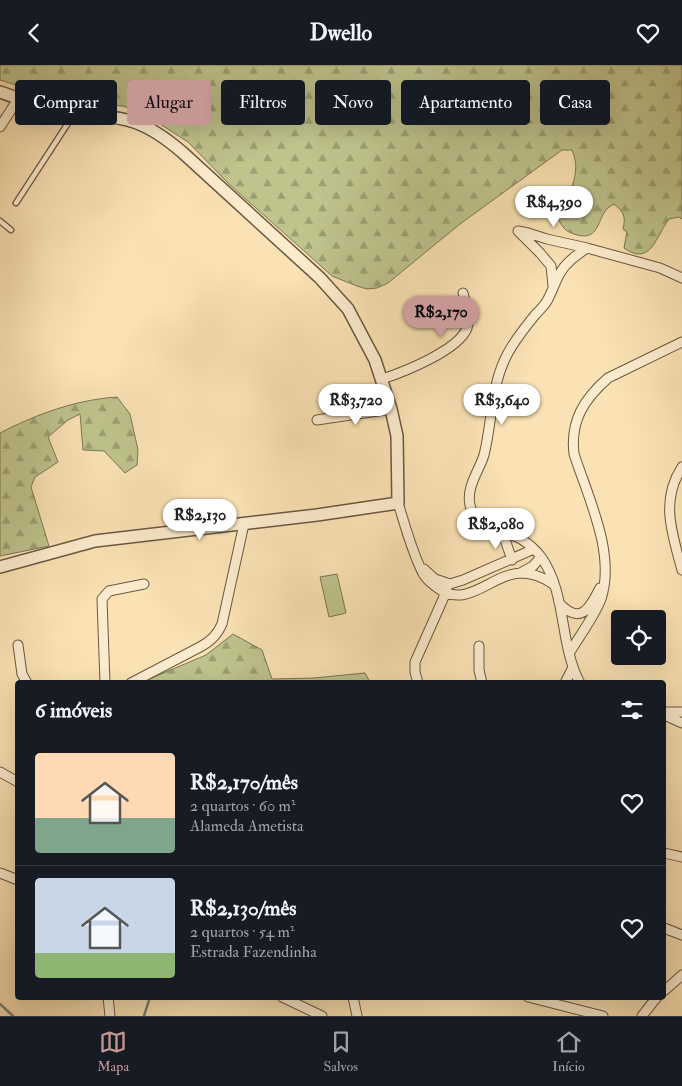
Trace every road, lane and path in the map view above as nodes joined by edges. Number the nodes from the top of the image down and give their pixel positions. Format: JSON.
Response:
{"nodes":[{"id":1,"x":0,"y":92,"type":"edge"},
{"id":2,"x":15,"y":98,"type":"edge"},
{"id":3,"x":15,"y":104,"type":"edge"},
{"id":4,"x":117,"y":119,"type":"edge"},
{"id":5,"x":67,"y":125,"type":"edge"},
{"id":6,"x":0,"y":127,"type":"edge"},
{"id":7,"x":16,"y":203,"type":"dead end"},
{"id":8,"x":0,"y":221,"type":"edge"},
{"id":9,"x":11,"y":230,"type":"dead end"},
{"id":10,"x":587,"y":248,"type":"junction"},
{"id":11,"x":682,"y":278,"type":"edge"},
{"id":12,"x":553,"y":287,"type":"junction"},
{"id":13,"x":463,"y":293,"type":"dead end"},
{"id":14,"x":682,"y":342,"type":"edge"},
{"id":15,"x":382,"y":379,"type":"junction"},
{"id":16,"x":392,"y":409,"type":"junction"},
{"id":17,"x":317,"y":420,"type":"dead end"},
{"id":18,"x":682,"y":467,"type":"edge"},
{"id":19,"x":398,"y":503,"type":"junction"},
{"id":20,"x":244,"y":524,"type":"junction"},
{"id":21,"x":502,"y":531,"type":"junction"},
{"id":22,"x":534,"y":549,"type":"junction"},
{"id":23,"x":541,"y":557,"type":"junction"},
{"id":24,"x":507,"y":562,"type":"junction"},
{"id":25,"x":419,"y":565,"type":"junction"},
{"id":26,"x":0,"y":567,"type":"edge"},
{"id":27,"x":682,"y":569,"type":"edge"},
{"id":28,"x":519,"y":573,"type":"junction"},
{"id":29,"x":507,"y":576,"type":"junction"},
{"id":30,"x":605,"y":579,"type":"junction"},
{"id":31,"x":462,"y":580,"type":"junction"},
{"id":32,"x":144,"y":584,"type":"dead end"},
{"id":33,"x":450,"y":584,"type":"junction"},
{"id":34,"x":553,"y":584,"type":"junction"},
{"id":35,"x":446,"y":594,"type":"junction"},
{"id":36,"x":467,"y":594,"type":"junction"},
{"id":37,"x":559,"y":603,"type":"junction"},
{"id":38,"x":18,"y":645,"type":"dead end"},
{"id":39,"x":479,"y":646,"type":"dead end"},
{"id":40,"x":570,"y":652,"type":"junction"},
{"id":41,"x":573,"y":667,"type":"junction"},
{"id":42,"x":25,"y":680,"type":"edge"},
{"id":43,"x":105,"y":680,"type":"edge"},
{"id":44,"x":137,"y":680,"type":"edge"},
{"id":45,"x":417,"y":680,"type":"edge"},
{"id":46,"x":481,"y":680,"type":"edge"},
{"id":47,"x":566,"y":680,"type":"edge"},
{"id":48,"x":579,"y":680,"type":"edge"},
{"id":49,"x":682,"y":712,"type":"edge"},
{"id":50,"x":666,"y":713,"type":"edge"},
{"id":51,"x":666,"y":714,"type":"edge"},
{"id":52,"x":682,"y":723,"type":"edge"},
{"id":53,"x":0,"y":772,"type":"edge"},
{"id":54,"x":15,"y":780,"type":"edge"},
{"id":55,"x":666,"y":853,"type":"edge"},
{"id":56,"x":682,"y":857,"type":"edge"},
{"id":57,"x":0,"y":873,"type":"edge"},
{"id":58,"x":15,"y":880,"type":"edge"},
{"id":59,"x":666,"y":929,"type":"edge"},
{"id":60,"x":682,"y":935,"type":"edge"},
{"id":61,"x":682,"y":975,"type":"edge"},
{"id":62,"x":666,"y":989,"type":"edge"},
{"id":63,"x":108,"y":1000,"type":"edge"},
{"id":64,"x":288,"y":1000,"type":"edge"},
{"id":65,"x":354,"y":1000,"type":"edge"},
{"id":66,"x":540,"y":1000,"type":"edge"},
{"id":67,"x":655,"y":1000,"type":"edge"},
{"id":68,"x":110,"y":1016,"type":"edge"},
{"id":69,"x":322,"y":1016,"type":"edge"},
{"id":70,"x":357,"y":1016,"type":"edge"},
{"id":71,"x":603,"y":1016,"type":"edge"},
{"id":72,"x":642,"y":1016,"type":"edge"}],
"edges":[{"from":1,"to":2,"type":"street"},
{"from":3,"to":6,"type":"street"},
{"from":4,"to":15,"type":"street"},
{"from":5,"to":7,"type":"lane"},
{"from":8,"to":9,"type":"lane"},
{"from":10,"to":11,"type":"street"},
{"from":10,"to":12,"type":"street"},
{"from":10,"to":12,"type":"street"},
{"from":12,"to":21,"type":"street"},
{"from":13,"to":15,"type":"street"},
{"from":14,"to":30,"type":"street"},
{"from":15,"to":16,"type":"street"},
{"from":16,"to":17,"type":"street"},
{"from":16,"to":19,"type":"street"},
{"from":18,"to":27,"type":"street"},
{"from":19,"to":20,"type":"street"},
{"from":19,"to":25,"type":"street"},
{"from":20,"to":26,"type":"street"},
{"from":20,"to":44,"type":"street"},
{"from":21,"to":22,"type":"street"},
{"from":21,"to":24,"type":"street"},
{"from":22,"to":23,"type":"street"},
{"from":22,"to":24,"type":"street"},
{"from":23,"to":28,"type":"street"},
{"from":23,"to":34,"type":"street"},
{"from":24,"to":29,"type":"street"},
{"from":24,"to":31,"type":"street"},
{"from":25,"to":33,"type":"street"},
{"from":25,"to":35,"type":"street"},
{"from":28,"to":29,"type":"street"},
{"from":28,"to":34,"type":"street"},
{"from":29,"to":36,"type":"street"},
{"from":30,"to":37,"type":"street"},
{"from":30,"to":40,"type":"street"},
{"from":31,"to":33,"type":"street"},
{"from":31,"to":36,"type":"street"},
{"from":32,"to":43,"type":"street"},
{"from":33,"to":35,"type":"street"},
{"from":34,"to":37,"type":"street"},
{"from":35,"to":36,"type":"street"},
{"from":35,"to":45,"type":"street"},
{"from":37,"to":40,"type":"street"},
{"from":38,"to":42,"type":"street"},
{"from":39,"to":46,"type":"street"},
{"from":40,"to":41,"type":"street"},
{"from":41,"to":47,"type":"street"},
{"from":41,"to":48,"type":"street"},
{"from":49,"to":50,"type":"street"},
{"from":51,"to":52,"type":"street"},
{"from":53,"to":54,"type":"street"},
{"from":55,"to":56,"type":"street"},
{"from":57,"to":58,"type":"street"},
{"from":59,"to":60,"type":"street"},
{"from":61,"to":62,"type":"street"},
{"from":63,"to":68,"type":"street"},
{"from":64,"to":69,"type":"street"},
{"from":65,"to":70,"type":"street"},
{"from":66,"to":71,"type":"street"},
{"from":67,"to":72,"type":"street"}]}
